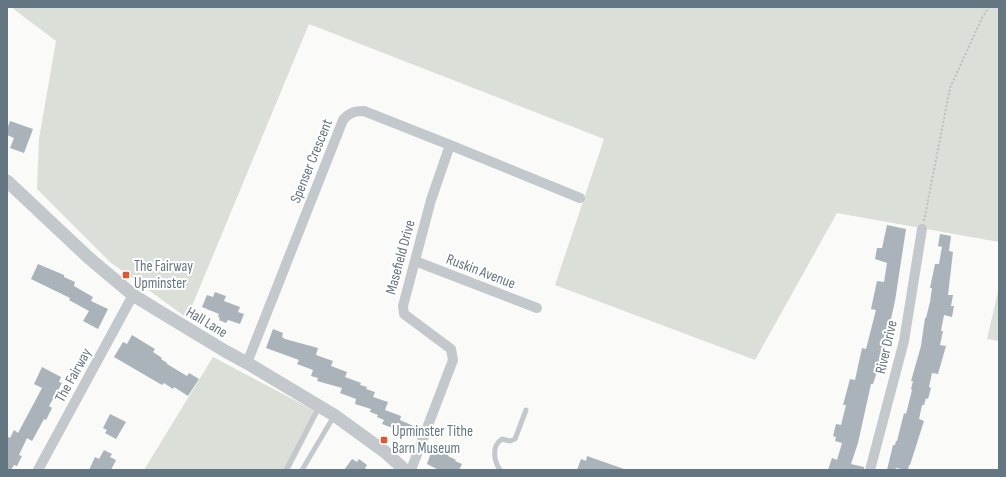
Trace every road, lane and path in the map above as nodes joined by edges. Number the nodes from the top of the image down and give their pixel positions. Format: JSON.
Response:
{"nodes":[{"id":1,"x":989,"y":7,"type":"edge"},
{"id":2,"x":450,"y":145,"type":"junction"},
{"id":3,"x":7,"y":181,"type":"edge"},
{"id":4,"x":580,"y":198,"type":"dead end"},
{"id":5,"x":922,"y":229,"type":"joint"},
{"id":6,"x":415,"y":261,"type":"junction"},
{"id":7,"x":133,"y":295,"type":"junction"},
{"id":8,"x":537,"y":308,"type":"dead end"},
{"id":9,"x":247,"y":363,"type":"junction"},
{"id":10,"x":319,"y":406,"type":"junction"},
{"id":11,"x":526,"y":410,"type":"dead end"},
{"id":12,"x":334,"y":415,"type":"junction"},
{"id":13,"x":38,"y":470,"type":"edge"},
{"id":14,"x":286,"y":470,"type":"edge"},
{"id":15,"x":302,"y":470,"type":"edge"},
{"id":16,"x":405,"y":470,"type":"edge"},
{"id":17,"x":411,"y":470,"type":"edge"},
{"id":18,"x":500,"y":470,"type":"edge"},
{"id":19,"x":870,"y":470,"type":"edge"}],
"edges":[{"from":1,"to":5,"type":"path"},
{"from":2,"to":4,"type":"street","name":"Spenser Crescent"},
{"from":2,"to":6,"type":"street","name":"Masefield Drive"},
{"from":2,"to":9,"type":"street","name":"Spenser Crescent"},
{"from":3,"to":7,"type":"street","name":"Hall Lane"},
{"from":5,"to":19,"type":"street","name":"River Drive"},
{"from":6,"to":8,"type":"street","name":"Ruskin Avenue"},
{"from":6,"to":17,"type":"street","name":"Masefield Drive"},
{"from":7,"to":9,"type":"street","name":"Hall Lane"},
{"from":7,"to":13,"type":"street","name":"The Fairway"},
{"from":9,"to":10,"type":"street","name":"Hall Lane"},
{"from":10,"to":12,"type":"street","name":"Hall Lane"},
{"from":10,"to":14,"type":"lane"},
{"from":11,"to":18,"type":"lane"},
{"from":12,"to":15,"type":"lane"},
{"from":12,"to":16,"type":"street","name":"Hall Lane"}]}
